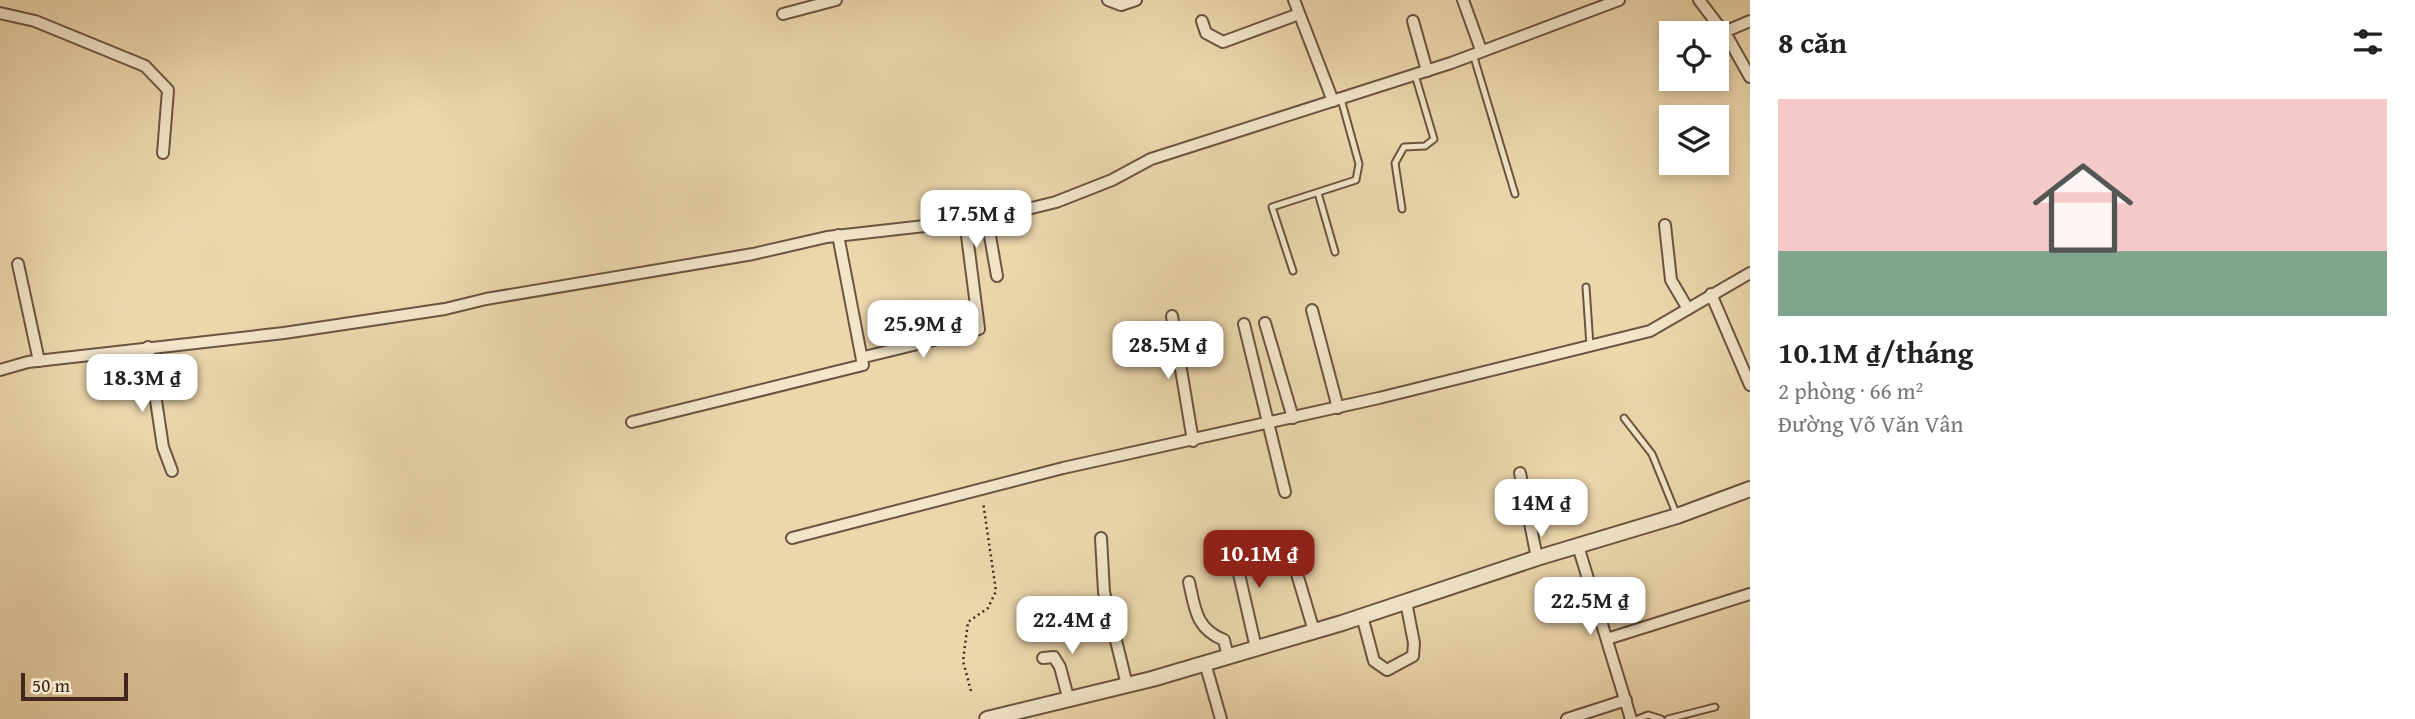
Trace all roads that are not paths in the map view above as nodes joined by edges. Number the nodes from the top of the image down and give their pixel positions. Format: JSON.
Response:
{"nodes":[{"id":1,"x":836,"y":0,"type":"edge"},
{"id":2,"x":1108,"y":0,"type":"edge"},
{"id":3,"x":1136,"y":0,"type":"edge"},
{"id":4,"x":1294,"y":0,"type":"edge"},
{"id":5,"x":1463,"y":0,"type":"edge"},
{"id":6,"x":1619,"y":0,"type":"edge"},
{"id":7,"x":1699,"y":0,"type":"edge"},
{"id":8,"x":0,"y":13,"type":"edge"},
{"id":9,"x":783,"y":14,"type":"dead end"},
{"id":10,"x":1299,"y":14,"type":"junction"},
{"id":11,"x":1412,"y":21,"type":"dead end"},
{"id":12,"x":1715,"y":21,"type":"edge"},
{"id":13,"x":1750,"y":21,"type":"edge"},
{"id":14,"x":1202,"y":22,"type":"dead end"},
{"id":15,"x":1729,"y":30,"type":"edge"},
{"id":16,"x":1729,"y":41,"type":"edge"},
{"id":17,"x":1477,"y":52,"type":"junction"},
{"id":18,"x":1427,"y":71,"type":"junction"},
{"id":19,"x":1415,"y":75,"type":"junction"},
{"id":20,"x":1750,"y":77,"type":"edge"},
{"id":21,"x":1337,"y":100,"type":"junction"},
{"id":22,"x":163,"y":153,"type":"dead end"},
{"id":23,"x":1318,"y":192,"type":"junction"},
{"id":24,"x":1515,"y":194,"type":"dead end"},
{"id":25,"x":1402,"y":209,"type":"dead end"},
{"id":26,"x":988,"y":219,"type":"junction"},
{"id":27,"x":965,"y":220,"type":"junction"},
{"id":28,"x":1665,"y":225,"type":"dead end"},
{"id":29,"x":838,"y":235,"type":"junction"},
{"id":30,"x":1335,"y":252,"type":"dead end"},
{"id":31,"x":18,"y":264,"type":"dead end"},
{"id":32,"x":1293,"y":271,"type":"dead end"},
{"id":33,"x":1750,"y":273,"type":"edge"},
{"id":34,"x":997,"y":276,"type":"dead end"},
{"id":35,"x":1586,"y":287,"type":"dead end"},
{"id":36,"x":1711,"y":294,"type":"junction"},
{"id":37,"x":1688,"y":309,"type":"junction"},
{"id":38,"x":1312,"y":310,"type":"dead end"},
{"id":39,"x":1172,"y":316,"type":"dead end"},
{"id":40,"x":1265,"y":323,"type":"dead end"},
{"id":41,"x":1244,"y":324,"type":"dead end"},
{"id":42,"x":1590,"y":346,"type":"junction"},
{"id":43,"x":148,"y":347,"type":"junction"},
{"id":44,"x":864,"y":357,"type":"junction"},
{"id":45,"x":39,"y":361,"type":"junction"},
{"id":46,"x":0,"y":370,"type":"edge"},
{"id":47,"x":1750,"y":385,"type":"edge"},
{"id":48,"x":1338,"y":408,"type":"junction"},
{"id":49,"x":1293,"y":418,"type":"junction"},
{"id":50,"x":1624,"y":418,"type":"dead end"},
{"id":51,"x":632,"y":422,"type":"dead end"},
{"id":52,"x":1269,"y":424,"type":"junction"},
{"id":53,"x":1193,"y":441,"type":"junction"},
{"id":54,"x":172,"y":471,"type":"dead end"},
{"id":55,"x":1520,"y":473,"type":"dead end"},
{"id":56,"x":1750,"y":489,"type":"edge"},
{"id":57,"x":1285,"y":492,"type":"dead end"},
{"id":58,"x":1677,"y":516,"type":"junction"},
{"id":59,"x":792,"y":538,"type":"dead end"},
{"id":60,"x":1101,"y":538,"type":"dead end"},
{"id":61,"x":1231,"y":539,"type":"dead end"},
{"id":62,"x":1578,"y":546,"type":"junction"},
{"id":63,"x":1289,"y":547,"type":"dead end"},
{"id":64,"x":1537,"y":558,"type":"junction"},
{"id":65,"x":1189,"y":582,"type":"dead end"},
{"id":66,"x":1750,"y":594,"type":"edge"},
{"id":67,"x":1406,"y":602,"type":"junction"},
{"id":68,"x":1362,"y":616,"type":"junction"},
{"id":69,"x":1314,"y":631,"type":"junction"},
{"id":70,"x":1607,"y":639,"type":"junction"},
{"id":71,"x":1256,"y":648,"type":"junction"},
{"id":72,"x":1228,"y":657,"type":"junction"},
{"id":73,"x":1043,"y":658,"type":"dead end"},
{"id":74,"x":1205,"y":663,"type":"junction"},
{"id":75,"x":1127,"y":685,"type":"junction"},
{"id":76,"x":1068,"y":697,"type":"junction"},
{"id":77,"x":1626,"y":701,"type":"junction"},
{"id":78,"x":1715,"y":707,"type":"dead end"},
{"id":79,"x":1016,"y":714,"type":"edge"},
{"id":80,"x":987,"y":719,"type":"edge"},
{"id":81,"x":1221,"y":719,"type":"edge"},
{"id":82,"x":1567,"y":719,"type":"edge"},
{"id":83,"x":1631,"y":719,"type":"edge"},
{"id":84,"x":1638,"y":719,"type":"edge"},
{"id":85,"x":1661,"y":719,"type":"edge"},
{"id":86,"x":1668,"y":719,"type":"edge"}],
"edges":[{"from":1,"to":9,"type":"street"},
{"from":2,"to":3,"type":"street"},
{"from":4,"to":10,"type":"street"},
{"from":5,"to":17,"type":"street"},
{"from":6,"to":17,"type":"street"},
{"from":7,"to":12,"type":"street"},
{"from":8,"to":22,"type":"street"},
{"from":10,"to":14,"type":"street"},
{"from":10,"to":21,"type":"street"},
{"from":11,"to":18,"type":"street"},
{"from":13,"to":15,"type":"street"},
{"from":16,"to":20,"type":"street"},
{"from":17,"to":18,"type":"street"},
{"from":17,"to":24,"type":"lane"},
{"from":18,"to":19,"type":"street"},
{"from":19,"to":21,"type":"street"},
{"from":19,"to":25,"type":"lane"},
{"from":21,"to":23,"type":"lane"},
{"from":21,"to":26,"type":"street"},
{"from":23,"to":30,"type":"lane"},
{"from":23,"to":32,"type":"lane"},
{"from":26,"to":27,"type":"street"},
{"from":26,"to":34,"type":"street"},
{"from":27,"to":29,"type":"street"},
{"from":27,"to":44,"type":"street"},
{"from":28,"to":37,"type":"street"},
{"from":29,"to":43,"type":"street"},
{"from":29,"to":44,"type":"street"},
{"from":31,"to":45,"type":"street"},
{"from":33,"to":36,"type":"street"},
{"from":35,"to":42,"type":"lane"},
{"from":36,"to":37,"type":"street"},
{"from":36,"to":47,"type":"street"},
{"from":37,"to":42,"type":"street"},
{"from":38,"to":48,"type":"street"},
{"from":39,"to":53,"type":"street"},
{"from":40,"to":49,"type":"street"},
{"from":41,"to":52,"type":"street"},
{"from":42,"to":48,"type":"street"},
{"from":43,"to":45,"type":"street"},
{"from":43,"to":54,"type":"street"},
{"from":44,"to":51,"type":"street"},
{"from":45,"to":46,"type":"street"},
{"from":48,"to":49,"type":"street"},
{"from":49,"to":52,"type":"street"},
{"from":50,"to":58,"type":"lane"},
{"from":52,"to":53,"type":"street"},
{"from":52,"to":57,"type":"street"},
{"from":53,"to":59,"type":"street"},
{"from":55,"to":64,"type":"street"},
{"from":56,"to":58,"type":"street"},
{"from":58,"to":62,"type":"street"},
{"from":60,"to":75,"type":"street"},
{"from":61,"to":71,"type":"street"},
{"from":62,"to":64,"type":"street"},
{"from":62,"to":70,"type":"street"},
{"from":63,"to":69,"type":"street"},
{"from":64,"to":67,"type":"street"},
{"from":65,"to":72,"type":"street"},
{"from":66,"to":70,"type":"street"},
{"from":67,"to":68,"type":"street"},
{"from":67,"to":68,"type":"street"},
{"from":68,"to":69,"type":"street"},
{"from":69,"to":71,"type":"street"},
{"from":70,"to":77,"type":"street"},
{"from":71,"to":72,"type":"street"},
{"from":72,"to":74,"type":"street"},
{"from":73,"to":76,"type":"street"},
{"from":74,"to":75,"type":"street"},
{"from":74,"to":81,"type":"street"},
{"from":75,"to":76,"type":"street"},
{"from":76,"to":79,"type":"street"},
{"from":77,"to":82,"type":"street"},
{"from":77,"to":83,"type":"street"},
{"from":78,"to":86,"type":"lane"},
{"from":79,"to":80,"type":"street"},
{"from":84,"to":85,"type":"lane"}]}
